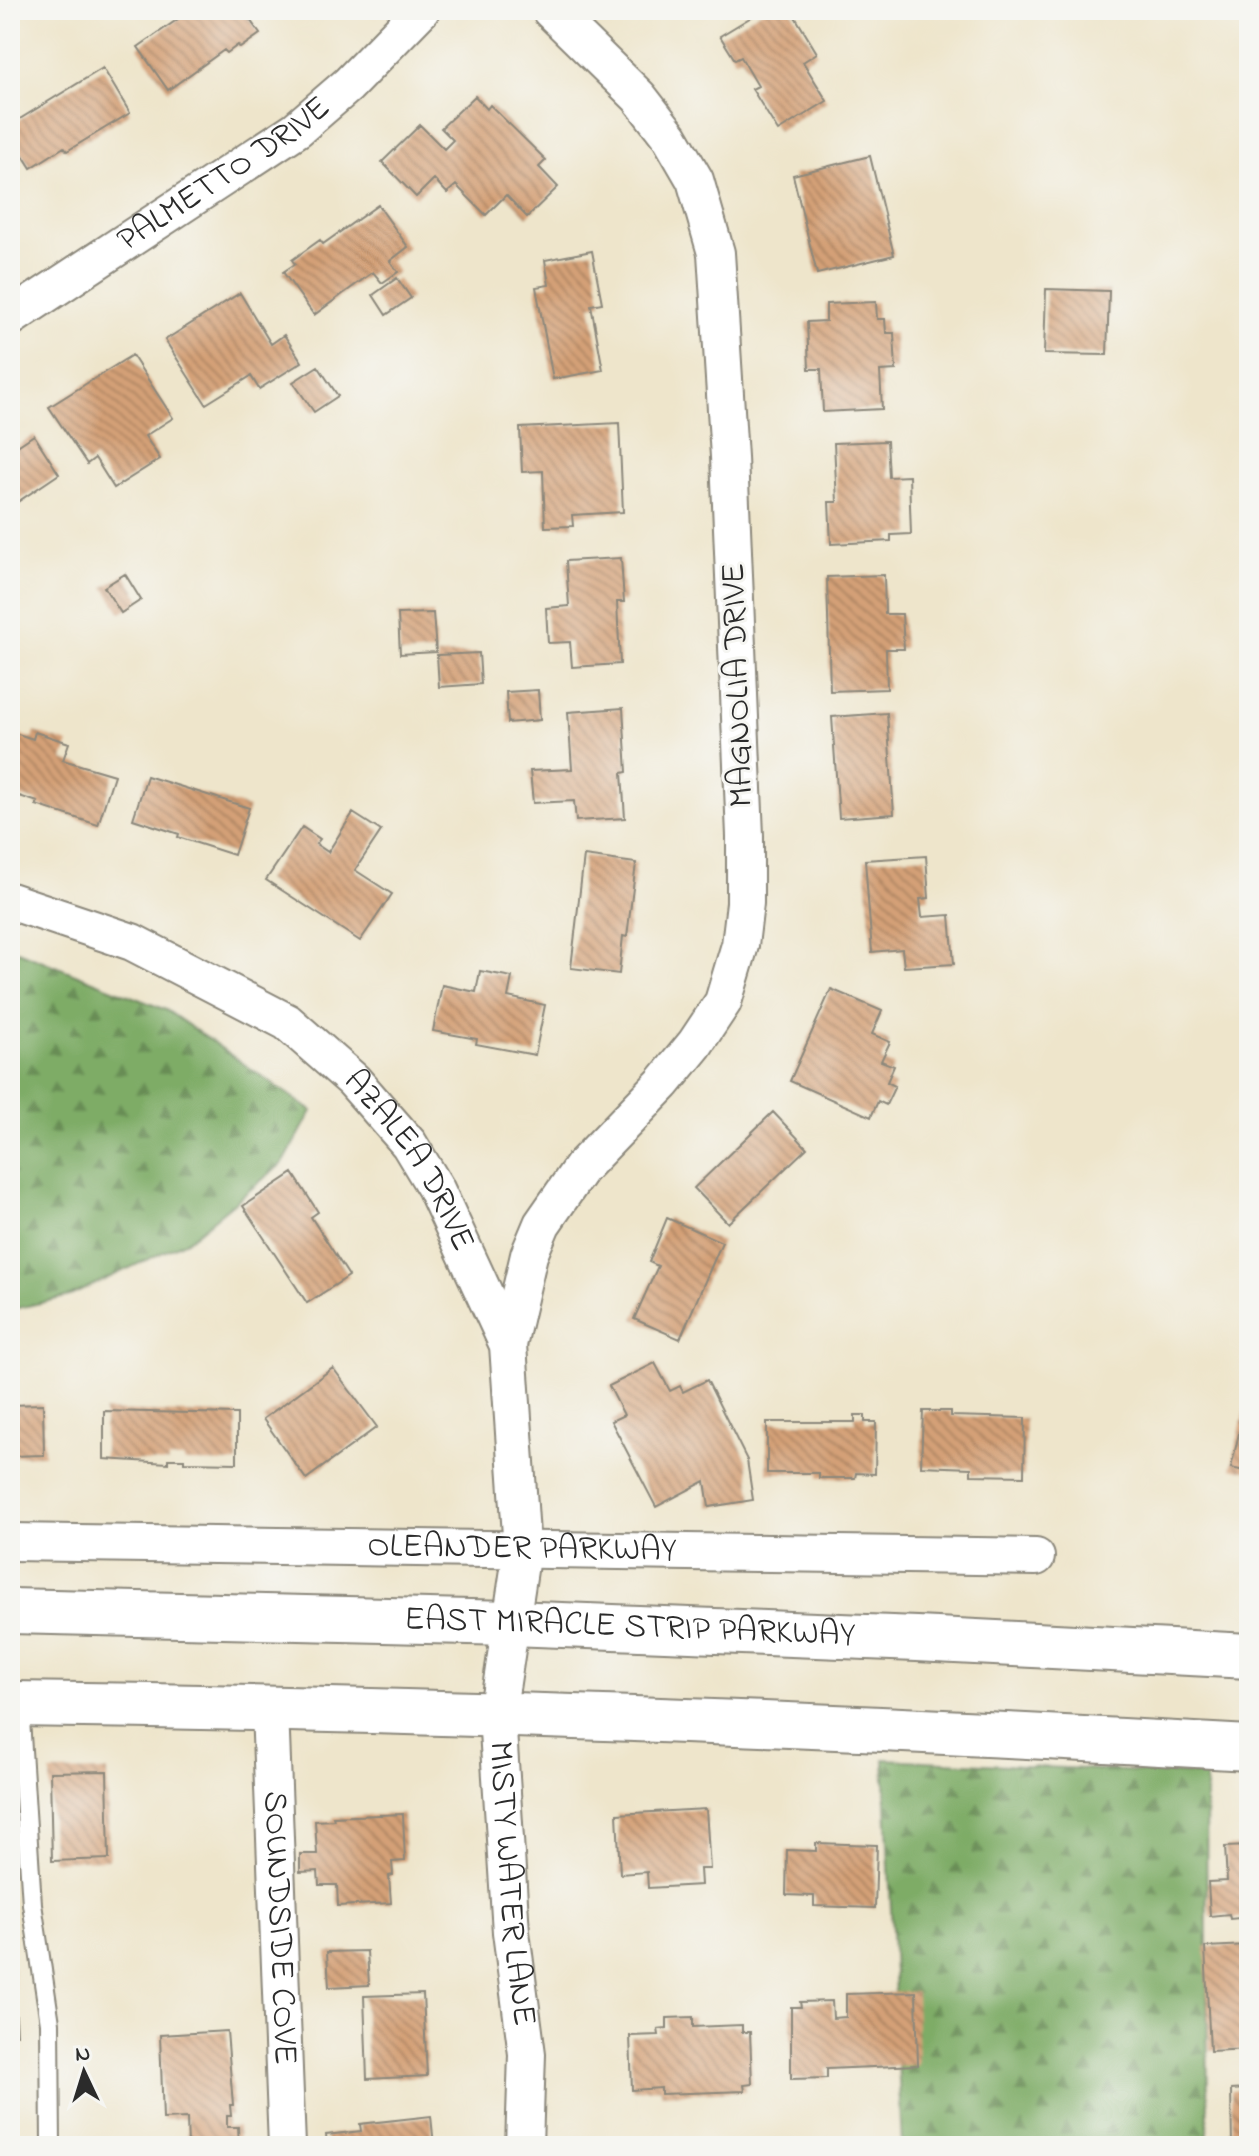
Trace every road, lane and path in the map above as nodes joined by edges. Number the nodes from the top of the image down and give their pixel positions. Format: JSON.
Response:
{"nodes":[{"id":1,"x":421,"y":10,"type":"edge"},
{"id":2,"x":550,"y":10,"type":"edge"},
{"id":3,"x":10,"y":318,"type":"edge"},
{"id":4,"x":10,"y":901,"type":"edge"},
{"id":5,"x":508,"y":1345,"type":"junction"},
{"id":6,"x":10,"y":1542,"type":"edge"},
{"id":7,"x":522,"y":1550,"type":"junction"},
{"id":8,"x":1036,"y":1557,"type":"dead end"},
{"id":9,"x":10,"y":1611,"type":"edge"},
{"id":10,"x":511,"y":1623,"type":"junction"},
{"id":11,"x":1249,"y":1656,"type":"edge"},
{"id":12,"x":14,"y":1704,"type":"edge"},
{"id":13,"x":270,"y":1710,"type":"junction"},
{"id":14,"x":497,"y":1715,"type":"junction"},
{"id":15,"x":1249,"y":1748,"type":"edge"},
{"id":16,"x":51,"y":2146,"type":"edge"},
{"id":17,"x":287,"y":2146,"type":"edge"},
{"id":18,"x":524,"y":2146,"type":"edge"}],
"edges":[{"from":1,"to":3,"type":"street","name":"PALMETTO DRIVE"},
{"from":2,"to":5,"type":"street","name":"MAGNOLIA DRIVE"},
{"from":4,"to":5,"type":"street","name":"AZALEA DRIVE"},
{"from":5,"to":7,"type":"street","name":"AZALEA DRIVE"},
{"from":6,"to":7,"type":"street","name":"OLEANDER PARKWAY"},
{"from":7,"to":8,"type":"street","name":"OLEANDER PARKWAY"},
{"from":7,"to":10,"type":"street","name":"AZALEA DRIVE"},
{"from":9,"to":10,"type":"highway","name":"EAST MIRACLE STRIP PARKWAY"},
{"from":10,"to":11,"type":"highway","name":"EAST MIRACLE STRIP PARKWAY"},
{"from":10,"to":14,"type":"street","name":"MISTY WATER LANE"},
{"from":12,"to":13,"type":"highway"},
{"from":12,"to":16,"type":"lane"},
{"from":13,"to":14,"type":"highway"},
{"from":13,"to":17,"type":"street","name":"SOUNDSIDE COVE"},
{"from":14,"to":15,"type":"highway"},
{"from":14,"to":18,"type":"street","name":"MISTY WATER LANE"}]}
